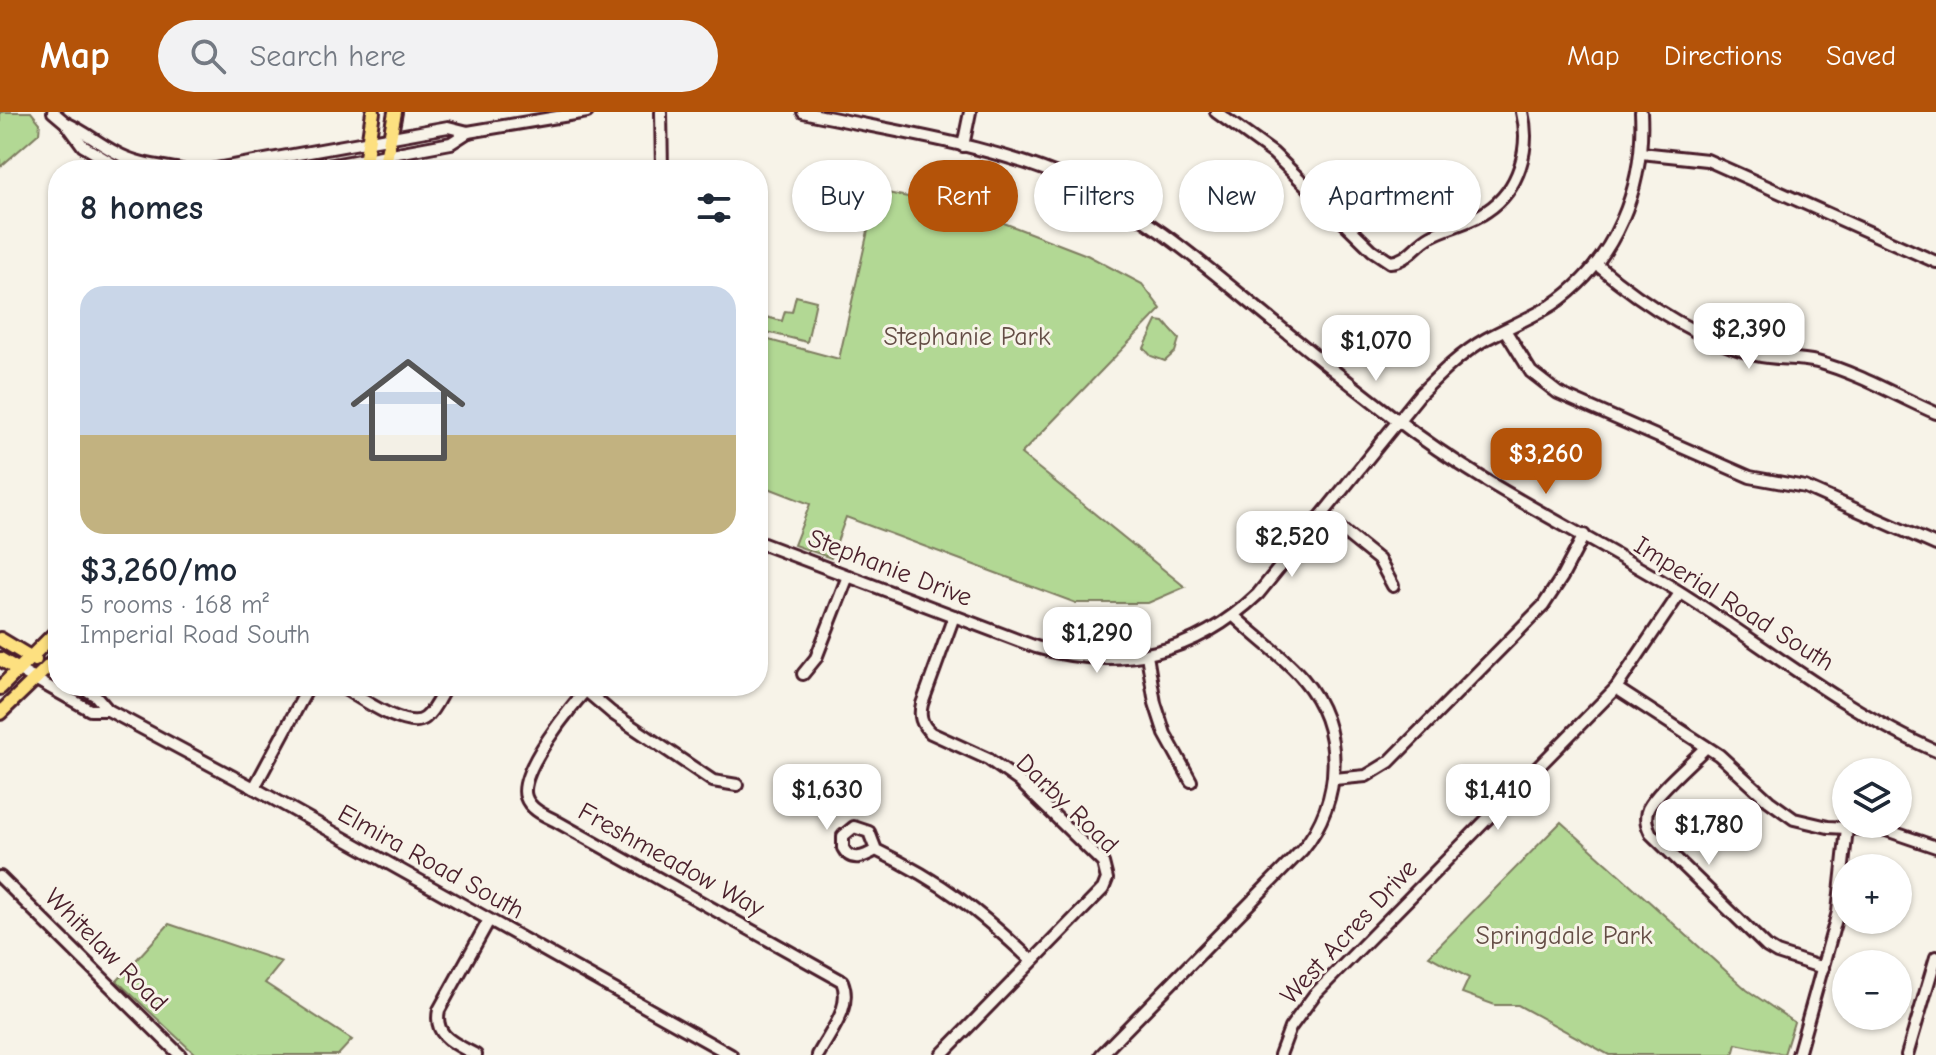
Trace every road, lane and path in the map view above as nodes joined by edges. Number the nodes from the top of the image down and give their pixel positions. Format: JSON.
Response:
{"nodes":[{"id":1,"x":53,"y":112,"type":"edge"},
{"id":2,"x":373,"y":112,"type":"edge"},
{"id":3,"x":395,"y":112,"type":"edge"},
{"id":4,"x":587,"y":112,"type":"edge"},
{"id":5,"x":661,"y":112,"type":"edge"},
{"id":6,"x":803,"y":112,"type":"edge"},
{"id":7,"x":970,"y":112,"type":"edge"},
{"id":8,"x":1216,"y":112,"type":"edge"},
{"id":9,"x":1522,"y":112,"type":"edge"},
{"id":10,"x":1641,"y":112,"type":"edge"},
{"id":11,"x":570,"y":113,"type":"edge"},
{"id":12,"x":66,"y":123,"type":"junction"},
{"id":13,"x":468,"y":132,"type":"junction"},
{"id":14,"x":390,"y":137,"type":"junction"},
{"id":15,"x":368,"y":141,"type":"junction"},
{"id":16,"x":963,"y":146,"type":"junction"},
{"id":17,"x":1641,"y":153,"type":"junction"},
{"id":18,"x":387,"y":155,"type":"junction"},
{"id":19,"x":106,"y":160,"type":"edge"},
{"id":20,"x":138,"y":160,"type":"edge"},
{"id":21,"x":264,"y":160,"type":"edge"},
{"id":22,"x":366,"y":160,"type":"edge"},
{"id":23,"x":375,"y":160,"type":"edge"},
{"id":24,"x":386,"y":160,"type":"edge"},
{"id":25,"x":662,"y":160,"type":"edge"},
{"id":26,"x":1936,"y":262,"type":"edge"},
{"id":27,"x":1596,"y":264,"type":"junction"},
{"id":28,"x":1505,"y":330,"type":"junction"},
{"id":29,"x":1936,"y":413,"type":"edge"},
{"id":30,"x":1398,"y":421,"type":"junction"},
{"id":31,"x":1323,"y":515,"type":"junction"},
{"id":32,"x":1584,"y":535,"type":"junction"},
{"id":33,"x":1936,"y":545,"type":"edge"},
{"id":34,"x":768,"y":546,"type":"edge"},
{"id":35,"x":848,"y":576,"type":"junction"},
{"id":36,"x":1393,"y":586,"type":"dead end"},
{"id":37,"x":1680,"y":593,"type":"junction"},
{"id":38,"x":954,"y":616,"type":"junction"},
{"id":39,"x":1234,"y":616,"type":"junction"},
{"id":40,"x":0,"y":639,"type":"edge"},
{"id":41,"x":48,"y":640,"type":"edge"},
{"id":42,"x":1147,"y":655,"type":"junction"},
{"id":43,"x":31,"y":657,"type":"junction"},
{"id":44,"x":0,"y":659,"type":"edge"},
{"id":45,"x":48,"y":663,"type":"edge"},
{"id":46,"x":17,"y":669,"type":"junction"},
{"id":47,"x":48,"y":670,"type":"edge"},
{"id":48,"x":803,"y":674,"type":"dead end"},
{"id":49,"x":35,"y":680,"type":"junction"},
{"id":50,"x":48,"y":687,"type":"edge"},
{"id":51,"x":0,"y":688,"type":"edge"},
{"id":52,"x":1616,"y":688,"type":"junction"},
{"id":53,"x":64,"y":696,"type":"edge"},
{"id":54,"x":96,"y":696,"type":"edge"},
{"id":55,"x":304,"y":696,"type":"edge"},
{"id":56,"x":358,"y":696,"type":"edge"},
{"id":57,"x":440,"y":696,"type":"edge"},
{"id":58,"x":581,"y":696,"type":"edge"},
{"id":59,"x":596,"y":696,"type":"edge"},
{"id":60,"x":108,"y":710,"type":"junction"},
{"id":61,"x":0,"y":713,"type":"edge"},
{"id":62,"x":1706,"y":747,"type":"junction"},
{"id":63,"x":1936,"y":751,"type":"edge"},
{"id":64,"x":1334,"y":779,"type":"junction"},
{"id":65,"x":1191,"y":781,"type":"dead end"},
{"id":66,"x":737,"y":785,"type":"dead end"},
{"id":67,"x":254,"y":788,"type":"junction"},
{"id":68,"x":1832,"y":826,"type":"edge"},
{"id":69,"x":1846,"y":838,"type":"edge"},
{"id":70,"x":1910,"y":838,"type":"edge"},
{"id":71,"x":1936,"y":847,"type":"edge"},
{"id":72,"x":876,"y":850,"type":"dead end"},
{"id":73,"x":0,"y":877,"type":"edge"},
{"id":74,"x":489,"y":920,"type":"junction"},
{"id":75,"x":1936,"y":957,"type":"edge"},
{"id":76,"x":1032,"y":961,"type":"junction"},
{"id":77,"x":1823,"y":968,"type":"junction"},
{"id":78,"x":180,"y":1055,"type":"edge"},
{"id":79,"x":476,"y":1055,"type":"edge"},
{"id":80,"x":731,"y":1055,"type":"edge"},
{"id":81,"x":818,"y":1055,"type":"edge"},
{"id":82,"x":941,"y":1055,"type":"edge"},
{"id":83,"x":1101,"y":1055,"type":"edge"},
{"id":84,"x":1280,"y":1055,"type":"edge"},
{"id":85,"x":1798,"y":1055,"type":"edge"},
{"id":86,"x":1907,"y":1055,"type":"edge"}],
"edges":[{"from":1,"to":12,"type":"street"},
{"from":2,"to":15,"type":"main road"},
{"from":3,"to":14,"type":"main road"},
{"from":4,"to":11,"type":"street"},
{"from":5,"to":25,"type":"street"},
{"from":6,"to":16,"type":"street","name":"Imperial Road South"},
{"from":7,"to":16,"type":"street"},
{"from":8,"to":9,"type":"street"},
{"from":10,"to":17,"type":"street","name":"Stephanie Drive"},
{"from":11,"to":13,"type":"street"},
{"from":12,"to":19,"type":"street"},
{"from":12,"to":20,"type":"street"},
{"from":13,"to":14,"type":"street"},
{"from":13,"to":18,"type":"street"},
{"from":14,"to":15,"type":"street"},
{"from":14,"to":18,"type":"main road"},
{"from":15,"to":21,"type":"street"},
{"from":15,"to":22,"type":"main road"},
{"from":16,"to":30,"type":"street","name":"Imperial Road South"},
{"from":17,"to":26,"type":"street"},
{"from":17,"to":27,"type":"street","name":"Stephanie Drive"},
{"from":18,"to":23,"type":"street"},
{"from":18,"to":24,"type":"main road"},
{"from":27,"to":28,"type":"street","name":"Stephanie Drive"},
{"from":27,"to":29,"type":"street"},
{"from":28,"to":30,"type":"street","name":"Stephanie Drive"},
{"from":28,"to":33,"type":"street"},
{"from":30,"to":31,"type":"street","name":"Stephanie Drive"},
{"from":30,"to":32,"type":"street","name":"Imperial Road South"},
{"from":31,"to":36,"type":"street"},
{"from":31,"to":39,"type":"street","name":"Stephanie Drive"},
{"from":32,"to":37,"type":"street","name":"Imperial Road South"},
{"from":32,"to":64,"type":"street"},
{"from":34,"to":35,"type":"street","name":"Stephanie Drive"},
{"from":35,"to":38,"type":"street","name":"Stephanie Drive"},
{"from":35,"to":48,"type":"street"},
{"from":37,"to":52,"type":"street","name":"West Acres Drive"},
{"from":37,"to":63,"type":"street","name":"Imperial Road South"},
{"from":38,"to":42,"type":"street","name":"Stephanie Drive"},
{"from":38,"to":76,"type":"street","name":"Darby Road"},
{"from":39,"to":42,"type":"street","name":"Stephanie Drive"},
{"from":39,"to":64,"type":"street"},
{"from":40,"to":43,"type":"main road"},
{"from":41,"to":43,"type":"main road"},
{"from":42,"to":65,"type":"street"},
{"from":43,"to":45,"type":"main road"},
{"from":43,"to":46,"type":"main road"},
{"from":44,"to":46,"type":"main road","name":"Elmira Road South"},
{"from":46,"to":49,"type":"street","name":"Elmira Road South"},
{"from":46,"to":51,"type":"main road"},
{"from":47,"to":49,"type":"main road"},
{"from":49,"to":50,"type":"street","name":"Elmira Road South"},
{"from":49,"to":61,"type":"main road"},
{"from":52,"to":62,"type":"street"},
{"from":52,"to":84,"type":"street","name":"West Acres Drive"},
{"from":53,"to":60,"type":"street","name":"Elmira Road South"},
{"from":54,"to":60,"type":"street","name":"Elmira Road South"},
{"from":55,"to":67,"type":"street"},
{"from":56,"to":57,"type":"street"},
{"from":58,"to":81,"type":"street","name":"Freshmeadow Way"},
{"from":59,"to":66,"type":"street"},
{"from":60,"to":67,"type":"street","name":"Elmira Road South"},
{"from":62,"to":68,"type":"street"},
{"from":62,"to":77,"type":"street"},
{"from":64,"to":83,"type":"street"},
{"from":67,"to":74,"type":"street","name":"Elmira Road South"},
{"from":69,"to":77,"type":"street"},
{"from":70,"to":71,"type":"street"},
{"from":72,"to":76,"type":"street"},
{"from":73,"to":78,"type":"street","name":"Whitelaw Road"},
{"from":74,"to":79,"type":"street"},
{"from":74,"to":80,"type":"street","name":"Elmira Road South"},
{"from":75,"to":86,"type":"street"},
{"from":76,"to":82,"type":"street","name":"Darby Road"},
{"from":77,"to":85,"type":"street"}]}
